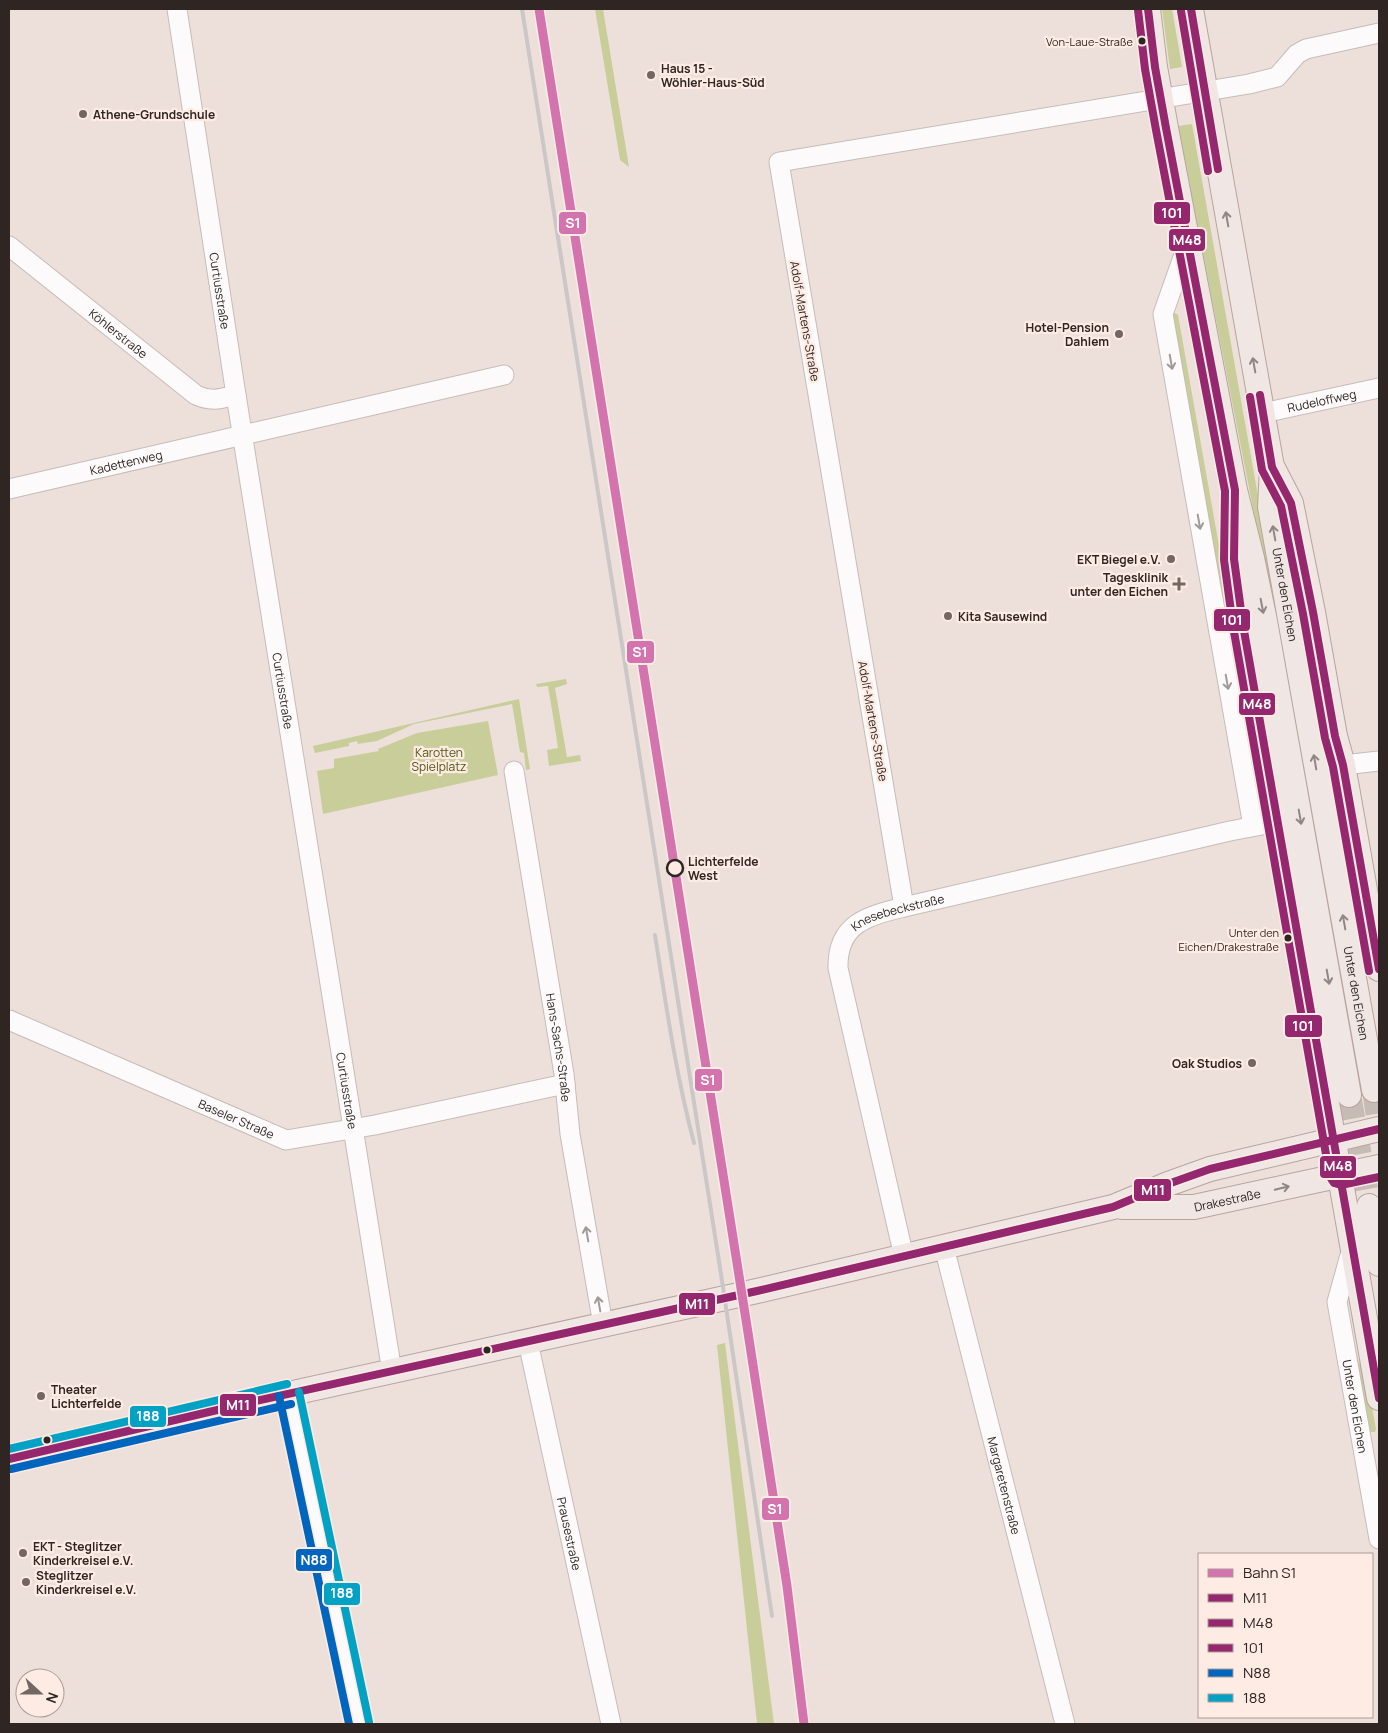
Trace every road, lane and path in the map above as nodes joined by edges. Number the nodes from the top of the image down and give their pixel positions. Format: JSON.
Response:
{"nodes":[{"id":1,"x":176,"y":9,"type":"edge"},
{"id":2,"x":1148,"y":9,"type":"edge"},
{"id":3,"x":1190,"y":9,"type":"edge"},
{"id":4,"x":1379,"y":33,"type":"edge"},
{"id":5,"x":1205,"y":91,"type":"junction"},
{"id":6,"x":1161,"y":98,"type":"junction"},
{"id":7,"x":1188,"y":243,"type":"junction"},
{"id":8,"x":9,"y":246,"type":"edge"},
{"id":9,"x":504,"y":375,"type":"dead end"},
{"id":10,"x":1379,"y":388,"type":"edge"},
{"id":11,"x":236,"y":395,"type":"junction"},
{"id":12,"x":1263,"y":413,"type":"junction"},
{"id":13,"x":242,"y":435,"type":"junction"},
{"id":14,"x":1272,"y":467,"type":"junction"},
{"id":15,"x":9,"y":489,"type":"edge"},
{"id":16,"x":1235,"y":490,"type":"junction"},
{"id":17,"x":1379,"y":761,"type":"edge"},
{"id":18,"x":1343,"y":765,"type":"junction"},
{"id":19,"x":514,"y":771,"type":"dead end"},
{"id":20,"x":1277,"y":822,"type":"junction"},
{"id":21,"x":1253,"y":826,"type":"junction"},
{"id":22,"x":904,"y":907,"type":"junction"},
{"id":23,"x":1379,"y":969,"type":"edge"},
{"id":24,"x":9,"y":1020,"type":"edge"},
{"id":25,"x":565,"y":1084,"type":"junction"},
{"id":26,"x":1374,"y":1090,"type":"tunnel mouth"},
{"id":27,"x":1349,"y":1095,"type":"tunnel mouth"},
{"id":28,"x":353,"y":1128,"type":"junction"},
{"id":29,"x":1379,"y":1128,"type":"edge"},
{"id":30,"x":1333,"y":1139,"type":"junction"},
{"id":31,"x":1379,"y":1167,"type":"edge"},
{"id":32,"x":1340,"y":1175,"type":"junction"},
{"id":33,"x":1369,"y":1206,"type":"tunnel mouth"},
{"id":34,"x":1113,"y":1208,"type":"junction"},
{"id":35,"x":944,"y":1247,"type":"junction"},
{"id":36,"x":1352,"y":1247,"type":"junction"},
{"id":37,"x":904,"y":1257,"type":"junction"},
{"id":38,"x":1379,"y":1264,"type":"edge"},
{"id":39,"x":603,"y":1326,"type":"junction"},
{"id":40,"x":528,"y":1342,"type":"junction"},
{"id":41,"x":392,"y":1372,"type":"junction"},
{"id":42,"x":289,"y":1394,"type":"junction"},
{"id":43,"x":1379,"y":1398,"type":"edge"},
{"id":44,"x":9,"y":1459,"type":"edge"},
{"id":45,"x":1379,"y":1539,"type":"edge"},
{"id":46,"x":360,"y":1724,"type":"edge"},
{"id":47,"x":611,"y":1724,"type":"edge"},
{"id":48,"x":1065,"y":1724,"type":"edge"}],
"edges":[{"from":1,"to":11,"type":"street","name":"Curtiusstraße"},
{"from":2,"to":6,"type":"main road","name":"Unter den Eichen"},
{"from":3,"to":5,"type":"main road","name":"Unter den Eichen"},
{"from":4,"to":5,"type":"street"},
{"from":5,"to":6,"type":"street","name":"Adolf-Martens-Straße"},
{"from":12,"to":5,"type":"main road","name":"Unter den Eichen","one_way":true},
{"from":6,"to":7,"type":"main road","name":"Unter den Eichen"},
{"from":6,"to":22,"type":"street","name":"Adolf-Martens-Straße"},
{"from":7,"to":16,"type":"main road","name":"Unter den Eichen"},
{"from":7,"to":21,"type":"street","name":"Unter den Eichen","one_way":true},
{"from":8,"to":11,"type":"street","name":"Köhlerstraße"},
{"from":9,"to":13,"type":"street","name":"Kadettenweg"},
{"from":10,"to":12,"type":"street","name":"Rudeloffweg"},
{"from":11,"to":13,"type":"street","name":"Curtiusstraße"},
{"from":12,"to":14,"type":"main road","name":"Unter den Eichen"},
{"from":13,"to":15,"type":"street","name":"Kadettenweg"},
{"from":13,"to":28,"type":"street","name":"Curtiusstraße"},
{"from":14,"to":18,"type":"main road"},
{"from":26,"to":14,"type":"main road","name":"Unter den Eichen","one_way":true},
{"from":16,"to":20,"type":"main road"},
{"from":16,"to":27,"type":"main road","name":"Unter den Eichen","one_way":true},
{"from":17,"to":18,"type":"street"},
{"from":18,"to":23,"type":"main road"},
{"from":19,"to":25,"type":"street","name":"Hans-Sachs-Straße"},
{"from":20,"to":21,"type":"street","name":"Knesebeckstraße"},
{"from":20,"to":30,"type":"main road"},
{"from":21,"to":22,"type":"street","name":"Knesebeckstraße"},
{"from":22,"to":37,"type":"street","name":"Knesebeckstraße"},
{"from":24,"to":28,"type":"street","name":"Baseler Straße"},
{"from":25,"to":28,"type":"street","name":"Baseler Straße"},
{"from":39,"to":25,"type":"street","name":"Hans-Sachs-Straße","one_way":true},
{"from":28,"to":41,"type":"street","name":"Curtiusstraße"},
{"from":29,"to":30,"type":"main road","name":"Drakestraße"},
{"from":30,"to":32,"type":"main road"},
{"from":30,"to":34,"type":"main road","name":"Drakestraße"},
{"from":31,"to":32,"type":"main road","name":"Drakestraße"},
{"from":34,"to":32,"type":"main road","name":"Drakestraße","one_way":true},
{"from":32,"to":36,"type":"main road"},
{"from":33,"to":38,"type":"main road"},
{"from":34,"to":35,"type":"main road","name":"Drakestraße"},
{"from":35,"to":37,"type":"main road","name":"Drakestraße"},
{"from":35,"to":48,"type":"street","name":"Margaretenstraße"},
{"from":36,"to":43,"type":"main road"},
{"from":36,"to":45,"type":"street","name":"Unter den Eichen"},
{"from":37,"to":39,"type":"main road","name":"Drakestraße"},
{"from":39,"to":40,"type":"main road","name":"Drakestraße"},
{"from":40,"to":41,"type":"main road","name":"Drakestraße"},
{"from":40,"to":47,"type":"street","name":"Prausestraße"},
{"from":41,"to":42,"type":"main road","name":"Drakestraße"},
{"from":42,"to":44,"type":"main road","name":"Drakestraße"},
{"from":42,"to":46,"type":"street"}]}
